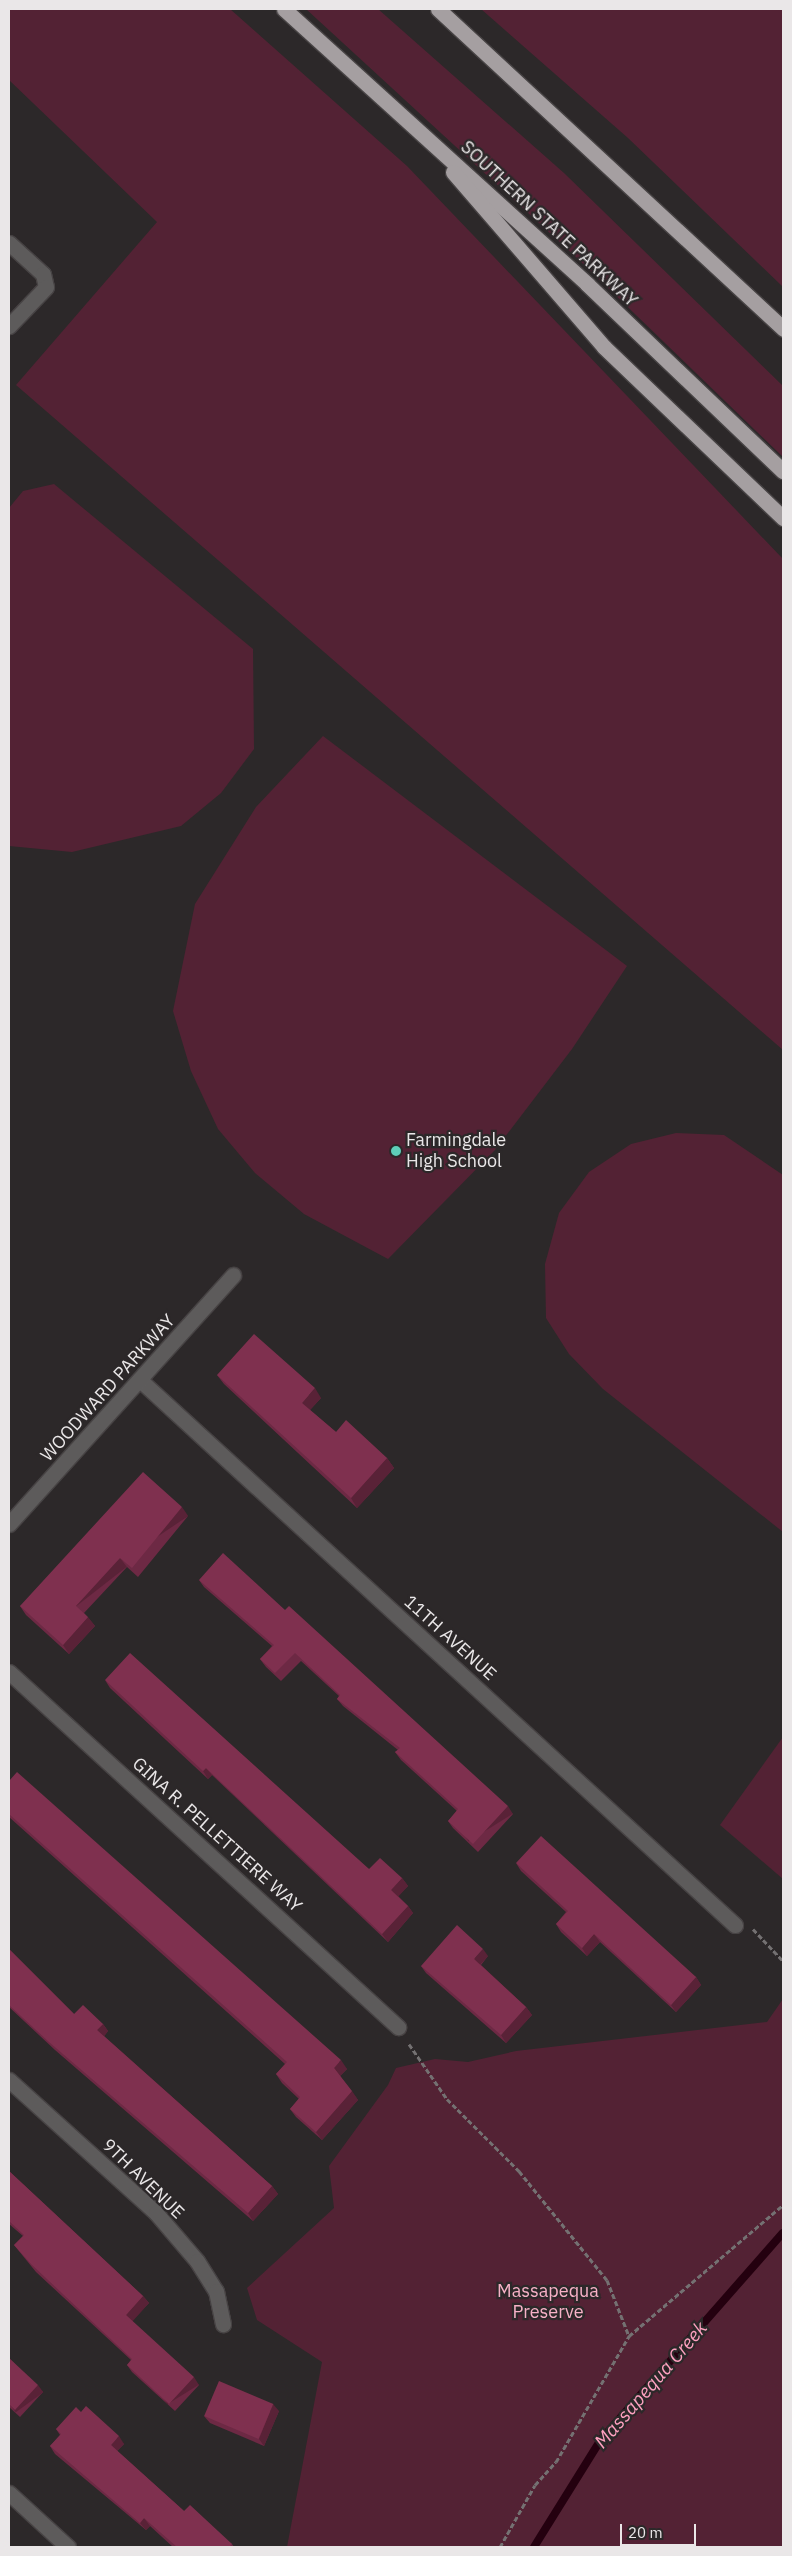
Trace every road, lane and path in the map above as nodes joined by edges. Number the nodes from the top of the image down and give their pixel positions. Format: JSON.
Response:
{"nodes":[{"id":1,"x":284,"y":9,"type":"edge"},
{"id":2,"x":438,"y":9,"type":"edge"},
{"id":3,"x":407,"y":117,"type":"junction"},
{"id":4,"x":9,"y":243,"type":"edge"},
{"id":5,"x":9,"y":326,"type":"edge"},
{"id":6,"x":783,"y":329,"type":"edge"},
{"id":7,"x":783,"y":471,"type":"edge"},
{"id":8,"x":783,"y":518,"type":"edge"},
{"id":9,"x":233,"y":1275,"type":"dead end"},
{"id":10,"x":140,"y":1380,"type":"junction"},
{"id":11,"x":9,"y":1524,"type":"edge"},
{"id":12,"x":9,"y":1672,"type":"edge"},
{"id":13,"x":735,"y":1925,"type":"joint"},
{"id":14,"x":783,"y":1961,"type":"edge"},
{"id":15,"x":398,"y":2027,"type":"joint"},
{"id":16,"x":9,"y":2080,"type":"edge"},
{"id":17,"x":783,"y":2205,"type":"edge"},
{"id":18,"x":223,"y":2324,"type":"dead end"},
{"id":19,"x":629,"y":2336,"type":"junction"},
{"id":20,"x":9,"y":2493,"type":"edge"},
{"id":21,"x":68,"y":2547,"type":"edge"},
{"id":22,"x":500,"y":2547,"type":"edge"}],
"edges":[{"from":1,"to":3,"type":"highway","name":"SOUTHERN STATE PARKWAY"},
{"from":2,"to":6,"type":"highway"},
{"from":3,"to":7,"type":"highway","name":"SOUTHERN STATE PARKWAY"},
{"from":3,"to":8,"type":"highway"},
{"from":4,"to":5,"type":"street"},
{"from":9,"to":10,"type":"street","name":"WOODWARD PARKWAY"},
{"from":10,"to":11,"type":"street","name":"WOODWARD PARKWAY"},
{"from":10,"to":13,"type":"street","name":"11TH AVENUE"},
{"from":12,"to":15,"type":"street","name":"GINA R. PELLETTIERE WAY"},
{"from":13,"to":14,"type":"path"},
{"from":15,"to":19,"type":"path"},
{"from":16,"to":18,"type":"street","name":"9TH AVENUE"},
{"from":17,"to":19,"type":"path"},
{"from":19,"to":22,"type":"path"},
{"from":20,"to":21,"type":"street"}]}
